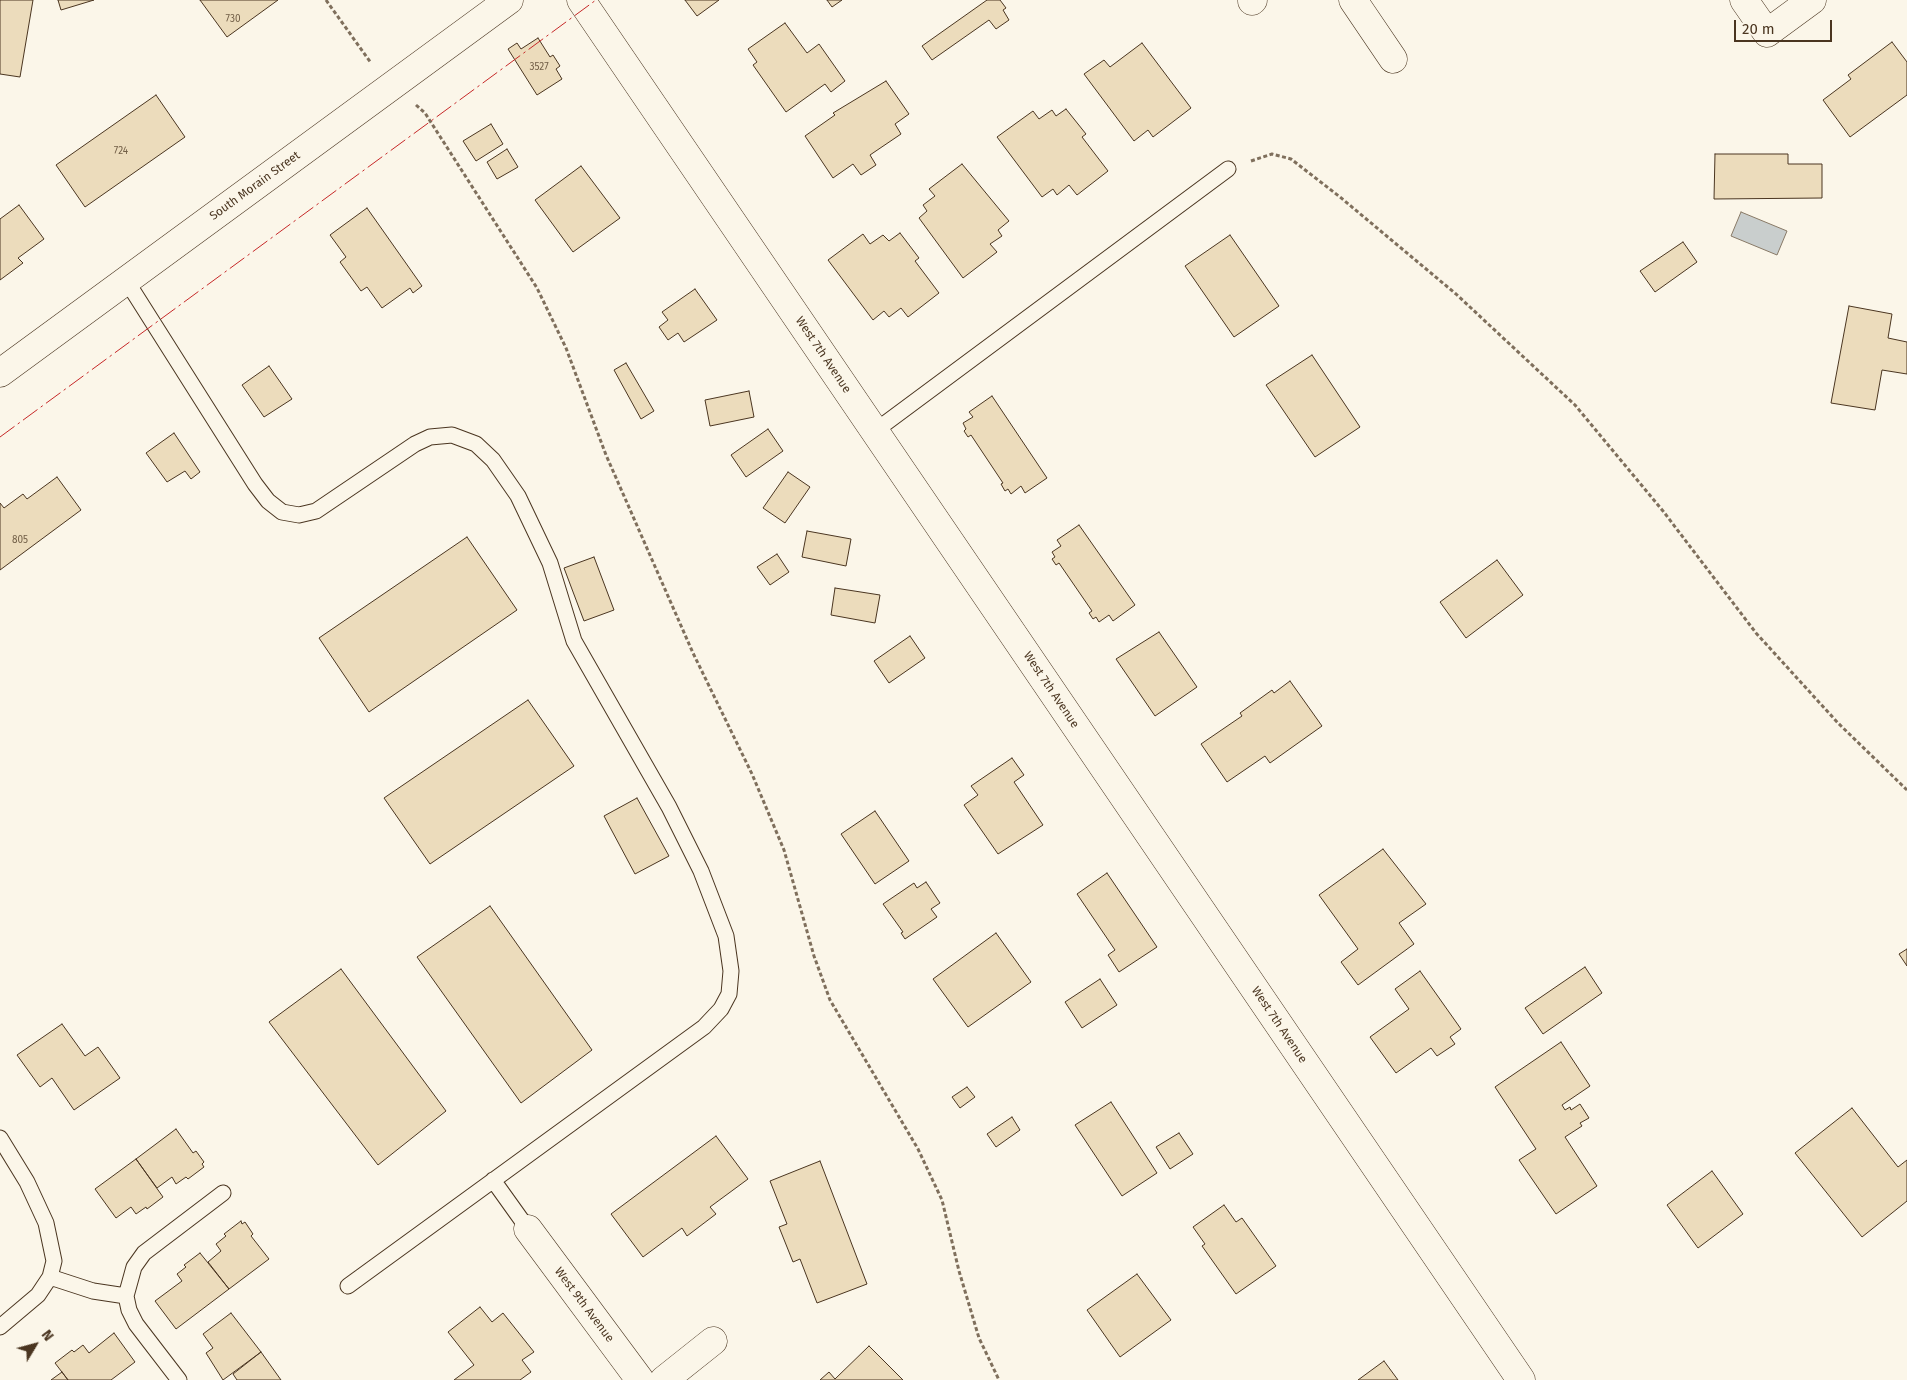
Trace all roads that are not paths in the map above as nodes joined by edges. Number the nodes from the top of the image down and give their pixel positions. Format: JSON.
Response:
{"nodes":[{"id":1,"x":509,"y":0,"type":"edge"},
{"id":2,"x":581,"y":0,"type":"edge"},
{"id":3,"x":1353,"y":0,"type":"edge"},
{"id":4,"x":1744,"y":0,"type":"edge"},
{"id":5,"x":1812,"y":0,"type":"edge"},
{"id":6,"x":1393,"y":59,"type":"dead end"},
{"id":7,"x":1228,"y":169,"type":"road end"},
{"id":8,"x":126,"y":280,"type":"junction"},
{"id":9,"x":0,"y":372,"type":"edge"},
{"id":10,"x":875,"y":431,"type":"junction"},
{"id":11,"x":0,"y":1138,"type":"edge"},
{"id":12,"x":493,"y":1180,"type":"junction"},
{"id":13,"x":223,"y":1193,"type":"dead end"},
{"id":14,"x":528,"y":1229,"type":"joint"},
{"id":15,"x":50,"y":1277,"type":"junction"},
{"id":16,"x":348,"y":1286,"type":"dead end"},
{"id":17,"x":126,"y":1296,"type":"junction"},
{"id":18,"x":0,"y":1327,"type":"edge"},
{"id":19,"x":713,"y":1341,"type":"dead end"},
{"id":20,"x":179,"y":1380,"type":"edge"},
{"id":21,"x":640,"y":1380,"type":"edge"},
{"id":22,"x":664,"y":1380,"type":"edge"},
{"id":23,"x":1521,"y":1380,"type":"edge"}],
"edges":[{"from":1,"to":8,"type":"street","name":"South Morain Street"},
{"from":2,"to":10,"type":"street","name":"West 7th Avenue"},
{"from":3,"to":6,"type":"street"},
{"from":4,"to":5,"type":"street"},
{"from":7,"to":10,"type":"lane"},
{"from":8,"to":9,"type":"street","name":"South Morain Street"},
{"from":8,"to":12,"type":"lane"},
{"from":10,"to":23,"type":"street","name":"West 7th Avenue"},
{"from":11,"to":15,"type":"lane"},
{"from":12,"to":14,"type":"lane"},
{"from":12,"to":16,"type":"lane"},
{"from":13,"to":17,"type":"lane"},
{"from":14,"to":21,"type":"street","name":"West 9th Avenue"},
{"from":15,"to":17,"type":"lane"},
{"from":15,"to":18,"type":"lane"},
{"from":17,"to":20,"type":"lane"},
{"from":19,"to":22,"type":"street"}]}
